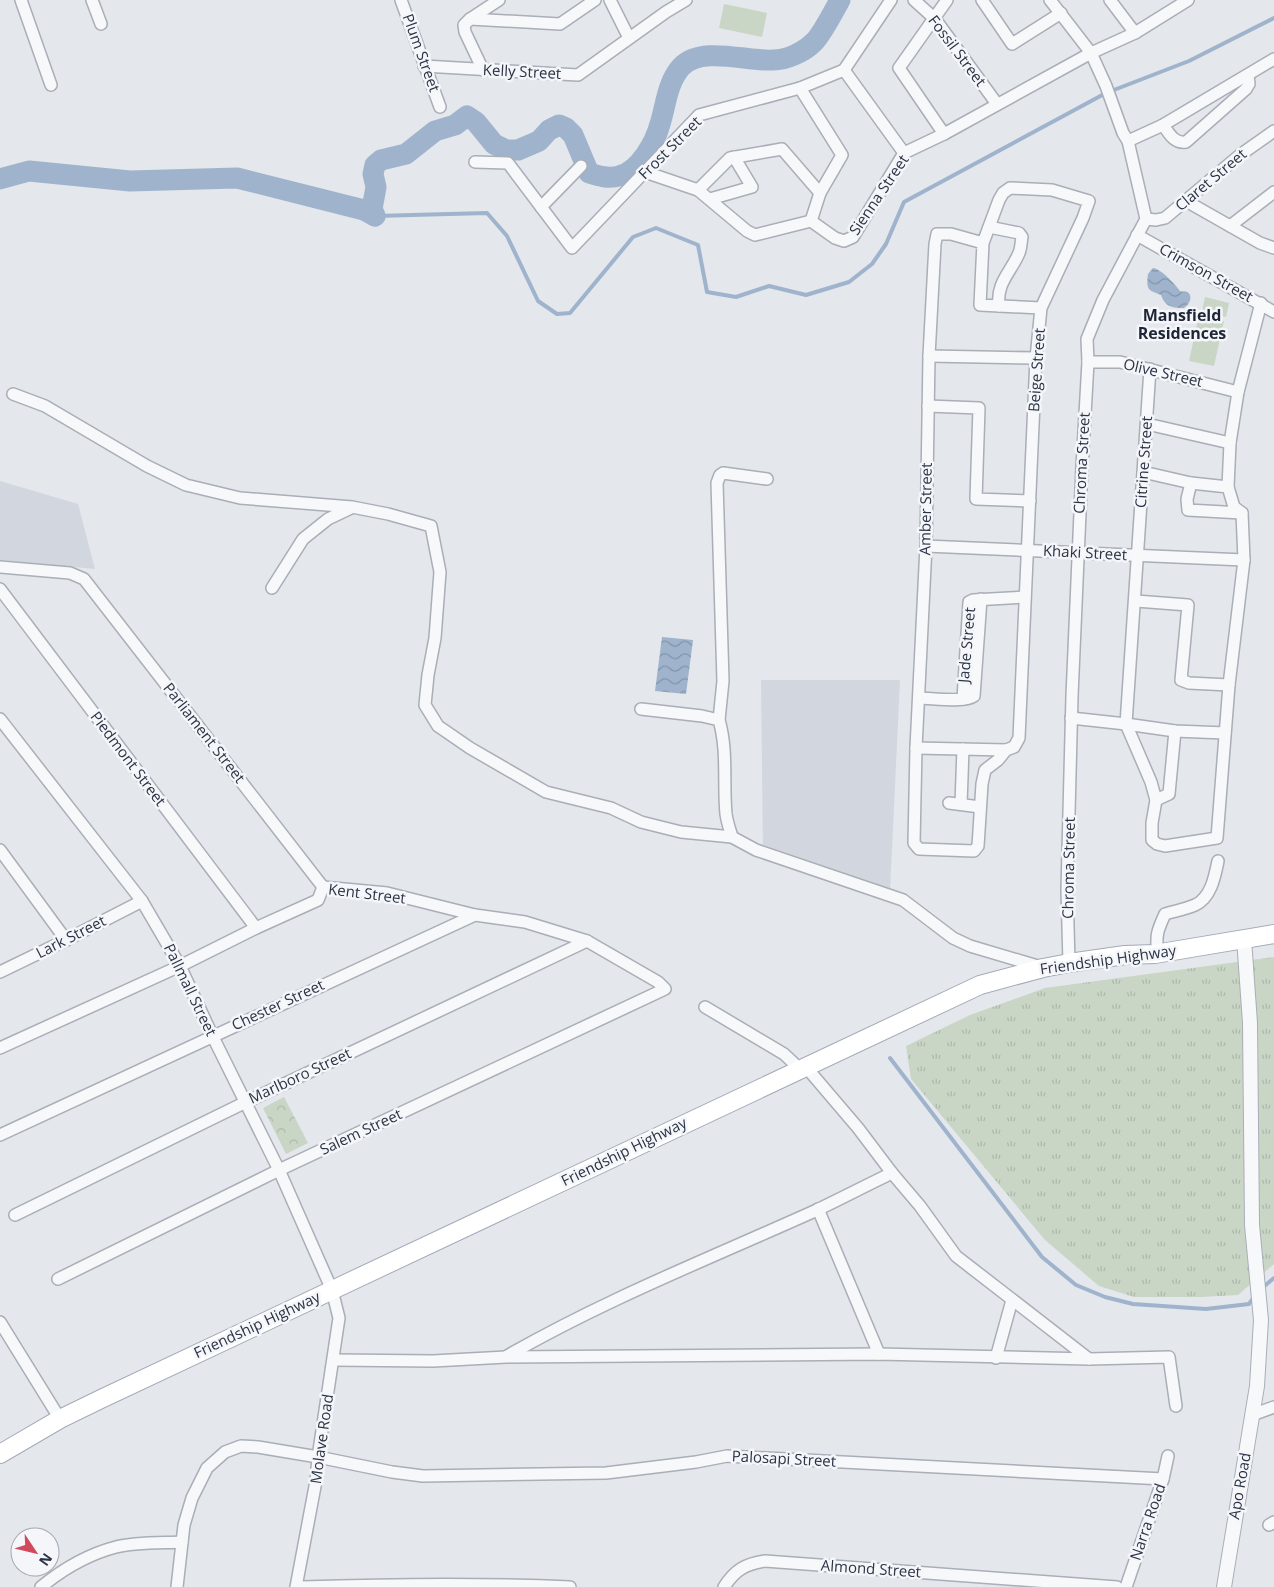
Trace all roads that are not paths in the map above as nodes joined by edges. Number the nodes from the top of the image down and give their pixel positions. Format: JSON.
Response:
{"nodes":[{"id":1,"x":20,"y":0,"type":"edge"},
{"id":2,"x":92,"y":0,"type":"edge"},
{"id":3,"x":401,"y":0,"type":"edge"},
{"id":4,"x":499,"y":0,"type":"edge"},
{"id":5,"x":595,"y":0,"type":"edge"},
{"id":6,"x":610,"y":0,"type":"edge"},
{"id":7,"x":686,"y":0,"type":"edge"},
{"id":8,"x":891,"y":0,"type":"edge"},
{"id":9,"x":914,"y":0,"type":"edge"},
{"id":10,"x":947,"y":0,"type":"edge"},
{"id":11,"x":982,"y":0,"type":"edge"},
{"id":12,"x":1050,"y":0,"type":"edge"},
{"id":13,"x":1110,"y":0,"type":"edge"},
{"id":14,"x":1188,"y":0,"type":"edge"},
{"id":15,"x":1061,"y":13,"type":"junction"},
{"id":16,"x":470,"y":19,"type":"junction"},
{"id":17,"x":935,"y":19,"type":"junction"},
{"id":18,"x":101,"y":24,"type":"dead end"},
{"id":19,"x":1135,"y":34,"type":"junction"},
{"id":20,"x":630,"y":38,"type":"junction"},
{"id":21,"x":1091,"y":53,"type":"junction"},
{"id":22,"x":1274,"y":59,"type":"edge"},
{"id":23,"x":424,"y":66,"type":"junction"},
{"id":24,"x":482,"y":70,"type":"junction"},
{"id":25,"x":844,"y":70,"type":"junction"},
{"id":26,"x":1248,"y":75,"type":"junction"},
{"id":27,"x":51,"y":85,"type":"dead end"},
{"id":28,"x":800,"y":88,"type":"junction"},
{"id":29,"x":997,"y":104,"type":"junction"},
{"id":30,"x":440,"y":107,"type":"dead end"},
{"id":31,"x":1164,"y":124,"type":"junction"},
{"id":32,"x":1274,"y":131,"type":"edge"},
{"id":33,"x":944,"y":134,"type":"junction"},
{"id":34,"x":1128,"y":141,"type":"junction"},
{"id":35,"x":904,"y":152,"type":"junction"},
{"id":36,"x":734,"y":157,"type":"junction"},
{"id":37,"x":475,"y":162,"type":"dead end"},
{"id":38,"x":580,"y":166,"type":"dead end"},
{"id":39,"x":645,"y":172,"type":"junction"},
{"id":40,"x":698,"y":190,"type":"junction"},
{"id":41,"x":1274,"y":192,"type":"edge"},
{"id":42,"x":820,"y":193,"type":"junction"},
{"id":43,"x":710,"y":199,"type":"junction"},
{"id":44,"x":1186,"y":201,"type":"junction"},
{"id":45,"x":541,"y":207,"type":"junction"},
{"id":46,"x":1146,"y":219,"type":"junction"},
{"id":47,"x":811,"y":220,"type":"junction"},
{"id":48,"x":1230,"y":226,"type":"junction"},
{"id":49,"x":989,"y":227,"type":"junction"},
{"id":50,"x":1137,"y":235,"type":"junction"},
{"id":51,"x":983,"y":243,"type":"junction"},
{"id":52,"x":1274,"y":248,"type":"edge"},
{"id":53,"x":1261,"y":303,"type":"junction"},
{"id":54,"x":999,"y":306,"type":"junction"},
{"id":55,"x":1041,"y":308,"type":"junction"},
{"id":56,"x":1274,"y":312,"type":"edge"},
{"id":57,"x":929,"y":356,"type":"junction"},
{"id":58,"x":1036,"y":358,"type":"junction"},
{"id":59,"x":1088,"y":362,"type":"junction"},
{"id":60,"x":1150,"y":369,"type":"junction"},
{"id":61,"x":1238,"y":392,"type":"junction"},
{"id":62,"x":13,"y":394,"type":"dead end"},
{"id":63,"x":928,"y":406,"type":"junction"},
{"id":64,"x":1147,"y":424,"type":"junction"},
{"id":65,"x":1230,"y":443,"type":"junction"},
{"id":66,"x":1143,"y":472,"type":"junction"},
{"id":67,"x":767,"y":479,"type":"dead end"},
{"id":68,"x":1191,"y":483,"type":"junction"},
{"id":69,"x":1228,"y":487,"type":"junction"},
{"id":70,"x":1030,"y":501,"type":"junction"},
{"id":71,"x":352,"y":507,"type":"junction"},
{"id":72,"x":1242,"y":513,"type":"junction"},
{"id":73,"x":926,"y":546,"type":"junction"},
{"id":74,"x":1027,"y":550,"type":"junction"},
{"id":75,"x":1078,"y":552,"type":"junction"},
{"id":76,"x":1138,"y":555,"type":"junction"},
{"id":77,"x":1244,"y":560,"type":"junction"},
{"id":78,"x":0,"y":567,"type":"edge"},
{"id":79,"x":272,"y":588,"type":"dead end"},
{"id":80,"x":0,"y":589,"type":"edge"},
{"id":81,"x":1025,"y":596,"type":"junction"},
{"id":82,"x":1136,"y":601,"type":"junction"},
{"id":83,"x":1229,"y":685,"type":"junction"},
{"id":84,"x":919,"y":698,"type":"junction"},
{"id":85,"x":641,"y":709,"type":"dead end"},
{"id":86,"x":1071,"y":718,"type":"junction"},
{"id":87,"x":0,"y":719,"type":"edge"},
{"id":88,"x":719,"y":720,"type":"junction"},
{"id":89,"x":1126,"y":724,"type":"junction"},
{"id":90,"x":1176,"y":731,"type":"junction"},
{"id":91,"x":1225,"y":733,"type":"junction"},
{"id":92,"x":916,"y":748,"type":"junction"},
{"id":93,"x":963,"y":749,"type":"junction"},
{"id":94,"x":1006,"y":750,"type":"junction"},
{"id":95,"x":1156,"y":800,"type":"junction"},
{"id":96,"x":980,"y":807,"type":"junction"},
{"id":97,"x":732,"y":837,"type":"junction"},
{"id":98,"x":0,"y":850,"type":"edge"},
{"id":99,"x":1218,"y":861,"type":"dead end"},
{"id":100,"x":323,"y":887,"type":"junction"},
{"id":101,"x":142,"y":901,"type":"junction"},
{"id":102,"x":474,"y":915,"type":"junction"},
{"id":103,"x":256,"y":928,"type":"junction"},
{"id":104,"x":1274,"y":934,"type":"edge"},
{"id":105,"x":1244,"y":939,"type":"junction"},
{"id":106,"x":66,"y":940,"type":"junction"},
{"id":107,"x":587,"y":941,"type":"junction"},
{"id":108,"x":1158,"y":953,"type":"junction"},
{"id":109,"x":1069,"y":963,"type":"junction"},
{"id":110,"x":180,"y":966,"type":"junction"},
{"id":111,"x":1043,"y":968,"type":"junction"},
{"id":112,"x":0,"y":972,"type":"edge"},
{"id":113,"x":665,"y":989,"type":"joint"},
{"id":114,"x":705,"y":1007,"type":"dead end"},
{"id":115,"x":212,"y":1035,"type":"junction"},
{"id":116,"x":0,"y":1048,"type":"edge"},
{"id":117,"x":803,"y":1068,"type":"junction"},
{"id":118,"x":246,"y":1102,"type":"junction"},
{"id":119,"x":0,"y":1135,"type":"edge"},
{"id":120,"x":279,"y":1170,"type":"junction"},
{"id":121,"x":892,"y":1173,"type":"junction"},
{"id":122,"x":818,"y":1209,"type":"junction"},
{"id":123,"x":15,"y":1215,"type":"dead end"},
{"id":124,"x":58,"y":1279,"type":"dead end"},
{"id":125,"x":332,"y":1290,"type":"junction"},
{"id":126,"x":1012,"y":1300,"type":"junction"},
{"id":127,"x":0,"y":1322,"type":"edge"},
{"id":128,"x":538,"y":1338,"type":"junction"},
{"id":129,"x":879,"y":1354,"type":"junction"},
{"id":130,"x":540,"y":1356,"type":"junction"},
{"id":131,"x":506,"y":1357,"type":"junction"},
{"id":132,"x":996,"y":1358,"type":"junction"},
{"id":133,"x":1089,"y":1359,"type":"junction"},
{"id":134,"x":334,"y":1360,"type":"junction"},
{"id":135,"x":1176,"y":1406,"type":"dead end"},
{"id":136,"x":1274,"y":1407,"type":"edge"},
{"id":137,"x":1252,"y":1415,"type":"junction"},
{"id":138,"x":60,"y":1419,"type":"junction"},
{"id":139,"x":0,"y":1454,"type":"edge"},
{"id":140,"x":1168,"y":1456,"type":"dead end"},
{"id":141,"x":318,"y":1457,"type":"junction"},
{"id":142,"x":1163,"y":1479,"type":"junction"},
{"id":143,"x":182,"y":1542,"type":"junction"},
{"id":144,"x":405,"y":1585,"type":"edge"},
{"id":145,"x":505,"y":1586,"type":"edge"},
{"id":146,"x":41,"y":1587,"type":"edge"},
{"id":147,"x":177,"y":1587,"type":"edge"},
{"id":148,"x":296,"y":1587,"type":"edge"},
{"id":149,"x":302,"y":1587,"type":"edge"},
{"id":150,"x":570,"y":1587,"type":"edge"},
{"id":151,"x":724,"y":1587,"type":"edge"},
{"id":152,"x":1118,"y":1587,"type":"edge"},
{"id":153,"x":1126,"y":1587,"type":"edge"},
{"id":154,"x":1224,"y":1587,"type":"edge"}],
"edges":[{"from":1,"to":27,"type":"street"},
{"from":2,"to":18,"type":"street"},
{"from":3,"to":23,"type":"street","name":"Plum Street"},
{"from":4,"to":16,"type":"street"},
{"from":5,"to":16,"type":"street"},
{"from":6,"to":20,"type":"street"},
{"from":7,"to":20,"type":"street","name":"Kelly Street"},
{"from":8,"to":25,"type":"street"},
{"from":9,"to":17,"type":"street","name":"Fossil Street"},
{"from":10,"to":17,"type":"street"},
{"from":11,"to":15,"type":"street"},
{"from":12,"to":15,"type":"street"},
{"from":13,"to":19,"type":"street"},
{"from":14,"to":19,"type":"street","name":"Sienna Street"},
{"from":15,"to":21,"type":"street"},
{"from":16,"to":24,"type":"street"},
{"from":17,"to":29,"type":"street","name":"Fossil Street"},
{"from":17,"to":33,"type":"street"},
{"from":19,"to":21,"type":"street","name":"Sienna Street"},
{"from":20,"to":24,"type":"street","name":"Kelly Street"},
{"from":21,"to":29,"type":"street","name":"Sienna Street"},
{"from":21,"to":34,"type":"street"},
{"from":22,"to":26,"type":"street"},
{"from":23,"to":24,"type":"street","name":"Kelly Street"},
{"from":23,"to":30,"type":"street","name":"Plum Street"},
{"from":25,"to":28,"type":"street","name":"Frost Street"},
{"from":25,"to":35,"type":"street"},
{"from":26,"to":31,"type":"street"},
{"from":26,"to":31,"type":"street"},
{"from":28,"to":39,"type":"street","name":"Frost Street"},
{"from":28,"to":42,"type":"street"},
{"from":29,"to":33,"type":"street","name":"Sienna Street"},
{"from":31,"to":34,"type":"street"},
{"from":32,"to":44,"type":"street","name":"Claret Street"},
{"from":33,"to":35,"type":"street","name":"Sienna Street"},
{"from":34,"to":46,"type":"street"},
{"from":35,"to":47,"type":"street","name":"Sienna Street"},
{"from":36,"to":40,"type":"street"},
{"from":36,"to":42,"type":"street"},
{"from":36,"to":43,"type":"street"},
{"from":37,"to":45,"type":"street","name":"Frost Street"},
{"from":38,"to":45,"type":"street"},
{"from":39,"to":40,"type":"street"},
{"from":39,"to":45,"type":"street","name":"Frost Street"},
{"from":40,"to":43,"type":"street"},
{"from":41,"to":48,"type":"street"},
{"from":42,"to":47,"type":"street"},
{"from":43,"to":47,"type":"street"},
{"from":44,"to":46,"type":"street","name":"Claret Street"},
{"from":44,"to":48,"type":"street"},
{"from":46,"to":50,"type":"street","name":"Chroma Street"},
{"from":48,"to":52,"type":"street"},
{"from":49,"to":51,"type":"street"},
{"from":49,"to":54,"type":"street"},
{"from":49,"to":55,"type":"street","name":"Beige Street"},
{"from":50,"to":53,"type":"street","name":"Crimson Street"},
{"from":50,"to":59,"type":"street","name":"Chroma Street"},
{"from":51,"to":54,"type":"street"},
{"from":51,"to":57,"type":"street","name":"Amber Street"},
{"from":53,"to":56,"type":"street","name":"Crimson Street"},
{"from":53,"to":61,"type":"street"},
{"from":54,"to":55,"type":"street"},
{"from":55,"to":58,"type":"street","name":"Beige Street"},
{"from":57,"to":58,"type":"street"},
{"from":57,"to":63,"type":"street","name":"Amber Street"},
{"from":58,"to":70,"type":"street","name":"Beige Street"},
{"from":59,"to":60,"type":"street","name":"Olive Street"},
{"from":59,"to":75,"type":"street","name":"Chroma Street"},
{"from":60,"to":61,"type":"street","name":"Olive Street"},
{"from":60,"to":64,"type":"street","name":"Citrine Street"},
{"from":61,"to":65,"type":"street"},
{"from":62,"to":71,"type":"street"},
{"from":63,"to":70,"type":"street"},
{"from":63,"to":73,"type":"street","name":"Amber Street"},
{"from":64,"to":65,"type":"street"},
{"from":64,"to":66,"type":"street","name":"Citrine Street"},
{"from":65,"to":69,"type":"street"},
{"from":66,"to":68,"type":"street"},
{"from":66,"to":76,"type":"street","name":"Citrine Street"},
{"from":67,"to":88,"type":"street"},
{"from":68,"to":69,"type":"street"},
{"from":68,"to":72,"type":"street"},
{"from":69,"to":72,"type":"street"},
{"from":70,"to":74,"type":"street","name":"Beige Street"},
{"from":71,"to":79,"type":"street"},
{"from":71,"to":97,"type":"street"},
{"from":72,"to":77,"type":"street"},
{"from":73,"to":74,"type":"street","name":"Khaki Street"},
{"from":73,"to":84,"type":"street","name":"Amber Street"},
{"from":74,"to":75,"type":"street","name":"Khaki Street"},
{"from":74,"to":81,"type":"street"},
{"from":75,"to":76,"type":"street","name":"Khaki Street"},
{"from":75,"to":86,"type":"street","name":"Chroma Street"},
{"from":76,"to":77,"type":"street","name":"Khaki Street"},
{"from":76,"to":82,"type":"street","name":"Citrine Street"},
{"from":77,"to":83,"type":"street"},
{"from":78,"to":100,"type":"street","name":"Parliament Street"},
{"from":80,"to":103,"type":"street","name":"Piedmont Street"},
{"from":81,"to":84,"type":"street","name":"Jade Street"},
{"from":81,"to":94,"type":"street"},
{"from":82,"to":83,"type":"street"},
{"from":82,"to":89,"type":"street","name":"Citrine Street"},
{"from":83,"to":91,"type":"street"},
{"from":84,"to":92,"type":"street","name":"Amber Street"},
{"from":85,"to":88,"type":"street"},
{"from":86,"to":89,"type":"street"},
{"from":86,"to":109,"type":"street","name":"Chroma Street"},
{"from":87,"to":101,"type":"street","name":"Pallmall Street"},
{"from":88,"to":97,"type":"street"},
{"from":89,"to":90,"type":"street"},
{"from":89,"to":95,"type":"street"},
{"from":90,"to":91,"type":"street"},
{"from":90,"to":95,"type":"street"},
{"from":91,"to":95,"type":"street"},
{"from":92,"to":93,"type":"street"},
{"from":92,"to":96,"type":"street","name":"Amber Street"},
{"from":93,"to":94,"type":"street"},
{"from":93,"to":96,"type":"street"},
{"from":94,"to":96,"type":"street"},
{"from":97,"to":111,"type":"street"},
{"from":98,"to":106,"type":"street"},
{"from":99,"to":108,"type":"street"},
{"from":100,"to":102,"type":"street","name":"Kent Street"},
{"from":100,"to":103,"type":"street","name":"Kent Street"},
{"from":101,"to":106,"type":"street","name":"Lark Street"},
{"from":101,"to":110,"type":"street","name":"Pallmall Street"},
{"from":102,"to":107,"type":"street","name":"Kent Street"},
{"from":102,"to":115,"type":"street","name":"Chester Street"},
{"from":103,"to":110,"type":"street","name":"Kent Street"},
{"from":104,"to":105,"type":"main road","name":"Friendship Highway"},
{"from":105,"to":108,"type":"main road","name":"Friendship Highway"},
{"from":105,"to":137,"type":"street","name":"Apo Road"},
{"from":106,"to":112,"type":"street","name":"Lark Street"},
{"from":107,"to":113,"type":"street","name":"Kent Street"},
{"from":107,"to":118,"type":"street","name":"Marlboro Street"},
{"from":108,"to":109,"type":"main road","name":"Friendship Highway"},
{"from":109,"to":111,"type":"main road","name":"Friendship Highway"},
{"from":110,"to":115,"type":"street","name":"Pallmall Street"},
{"from":110,"to":116,"type":"street","name":"Kent Street"},
{"from":111,"to":117,"type":"main road","name":"Friendship Highway"},
{"from":113,"to":120,"type":"street","name":"Salem Street"},
{"from":114,"to":117,"type":"street"},
{"from":115,"to":118,"type":"street","name":"Pallmall Street"},
{"from":115,"to":119,"type":"street","name":"Chester Street"},
{"from":117,"to":121,"type":"street"},
{"from":117,"to":125,"type":"main road","name":"Friendship Highway"},
{"from":118,"to":120,"type":"street","name":"Pallmall Street"},
{"from":118,"to":123,"type":"street","name":"Marlboro Street"},
{"from":120,"to":124,"type":"street","name":"Salem Street"},
{"from":120,"to":125,"type":"street","name":"Pallmall Street"},
{"from":121,"to":122,"type":"street"},
{"from":121,"to":126,"type":"street"},
{"from":122,"to":128,"type":"street"},
{"from":122,"to":129,"type":"street"},
{"from":125,"to":134,"type":"street","name":"Molave Road"},
{"from":125,"to":138,"type":"main road","name":"Friendship Highway"},
{"from":126,"to":132,"type":"street"},
{"from":126,"to":133,"type":"street"},
{"from":127,"to":138,"type":"street"},
{"from":128,"to":130,"type":"street"},
{"from":128,"to":131,"type":"street"},
{"from":129,"to":130,"type":"street"},
{"from":129,"to":132,"type":"street"},
{"from":130,"to":131,"type":"street"},
{"from":131,"to":134,"type":"street"},
{"from":132,"to":133,"type":"street"},
{"from":133,"to":135,"type":"street"},
{"from":134,"to":141,"type":"street","name":"Molave Road"},
{"from":136,"to":137,"type":"street"},
{"from":137,"to":154,"type":"street","name":"Apo Road"},
{"from":138,"to":139,"type":"main road","name":"Friendship Highway"},
{"from":140,"to":142,"type":"street","name":"Narra Road"},
{"from":141,"to":142,"type":"street","name":"Palosapi Street"},
{"from":141,"to":143,"type":"street","name":"Palosapi Street"},
{"from":141,"to":148,"type":"street","name":"Molave Road"},
{"from":142,"to":153,"type":"street","name":"Narra Road"},
{"from":143,"to":146,"type":"street"},
{"from":143,"to":147,"type":"street","name":"Palosapi Street"},
{"from":144,"to":145,"type":"street"},
{"from":144,"to":149,"type":"street"},
{"from":145,"to":150,"type":"street"},
{"from":151,"to":152,"type":"street","name":"Almond Street"}]}
